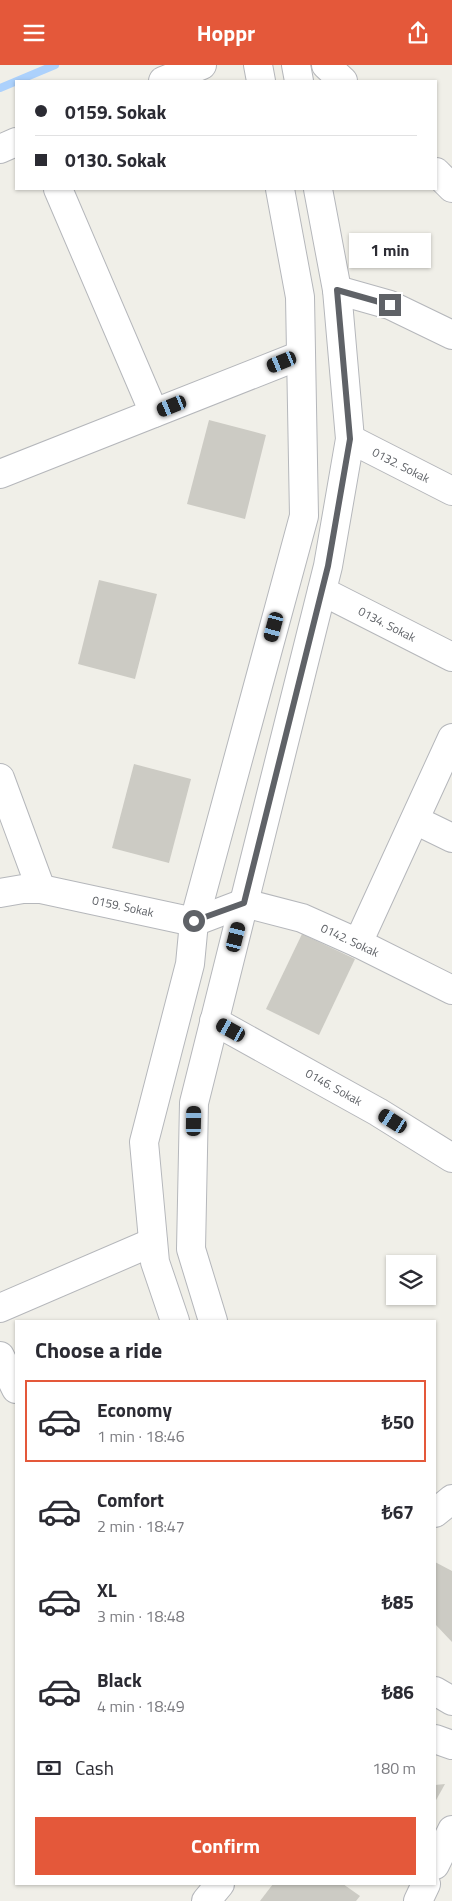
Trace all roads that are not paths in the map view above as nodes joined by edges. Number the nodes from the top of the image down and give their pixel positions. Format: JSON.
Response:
{"nodes":[{"id":1,"x":202,"y":65,"type":"edge"},
{"id":2,"x":258,"y":65,"type":"edge"},
{"id":3,"x":296,"y":65,"type":"edge"},
{"id":4,"x":326,"y":65,"type":"edge"},
{"id":5,"x":165,"y":80,"type":"edge"},
{"id":6,"x":261,"y":80,"type":"edge"},
{"id":7,"x":299,"y":80,"type":"edge"},
{"id":8,"x":342,"y":80,"type":"edge"},
{"id":9,"x":15,"y":142,"type":"edge"},
{"id":10,"x":0,"y":149,"type":"edge"},
{"id":11,"x":437,"y":174,"type":"edge"},
{"id":12,"x":452,"y":188,"type":"edge"},
{"id":13,"x":58,"y":190,"type":"edge"},
{"id":14,"x":280,"y":190,"type":"edge"},
{"id":15,"x":318,"y":190,"type":"edge"},
{"id":16,"x":337,"y":290,"type":"junction"},
{"id":17,"x":452,"y":335,"type":"edge"},
{"id":18,"x":301,"y":355,"type":"junction"},
{"id":19,"x":154,"y":413,"type":"junction"},
{"id":20,"x":350,"y":439,"type":"junction"},
{"id":21,"x":0,"y":473,"type":"edge"},
{"id":22,"x":452,"y":491,"type":"edge"},
{"id":23,"x":322,"y":591,"type":"junction"},
{"id":24,"x":452,"y":657,"type":"edge"},
{"id":25,"x":452,"y":738,"type":"edge"},
{"id":26,"x":0,"y":778,"type":"edge"},
{"id":27,"x":414,"y":820,"type":"junction"},
{"id":28,"x":452,"y":838,"type":"edge"},
{"id":29,"x":41,"y":889,"type":"junction"},
{"id":30,"x":0,"y":893,"type":"edge"},
{"id":31,"x":244,"y":903,"type":"junction"},
{"id":32,"x":194,"y":921,"type":"junction"},
{"id":33,"x":358,"y":943,"type":"junction"},
{"id":34,"x":452,"y":990,"type":"edge"},
{"id":35,"x":214,"y":1021,"type":"junction"},
{"id":36,"x":452,"y":1158,"type":"edge"},
{"id":37,"x":153,"y":1241,"type":"junction"},
{"id":38,"x":0,"y":1308,"type":"edge"},
{"id":39,"x":175,"y":1320,"type":"edge"},
{"id":40,"x":213,"y":1320,"type":"edge"},
{"id":41,"x":0,"y":1356,"type":"edge"},
{"id":42,"x":15,"y":1387,"type":"edge"},
{"id":43,"x":452,"y":1499,"type":"edge"},
{"id":44,"x":436,"y":1512,"type":"edge"},
{"id":45,"x":436,"y":1692,"type":"edge"},
{"id":46,"x":452,"y":1701,"type":"edge"},
{"id":47,"x":436,"y":1739,"type":"edge"},
{"id":48,"x":452,"y":1745,"type":"edge"},
{"id":49,"x":452,"y":1830,"type":"edge"},
{"id":50,"x":436,"y":1863,"type":"edge"},
{"id":51,"x":219,"y":1885,"type":"edge"},
{"id":52,"x":426,"y":1885,"type":"edge"},
{"id":53,"x":206,"y":1901,"type":"edge"},
{"id":54,"x":418,"y":1901,"type":"edge"}],
"edges":[{"from":1,"to":5,"type":"street"},
{"from":2,"to":6,"type":"street"},
{"from":3,"to":7,"type":"street"},
{"from":4,"to":8,"type":"street"},
{"from":9,"to":10,"type":"street"},
{"from":11,"to":12,"type":"street"},
{"from":13,"to":19,"type":"street"},
{"from":14,"to":18,"type":"street"},
{"from":15,"to":16,"type":"street"},
{"from":16,"to":17,"type":"street"},
{"from":16,"to":20,"type":"street"},
{"from":18,"to":19,"type":"street"},
{"from":18,"to":32,"type":"street"},
{"from":19,"to":21,"type":"street"},
{"from":20,"to":22,"type":"street","name":"0132. Sokak"},
{"from":20,"to":23,"type":"street"},
{"from":23,"to":24,"type":"street","name":"0134. Sokak"},
{"from":23,"to":31,"type":"street"},
{"from":25,"to":27,"type":"street"},
{"from":26,"to":29,"type":"street"},
{"from":27,"to":28,"type":"street"},
{"from":27,"to":33,"type":"street"},
{"from":29,"to":30,"type":"street","name":"0159. Sokak"},
{"from":29,"to":32,"type":"street","name":"0159. Sokak"},
{"from":31,"to":32,"type":"street"},
{"from":31,"to":33,"type":"street","name":"0142. Sokak"},
{"from":31,"to":35,"type":"street"},
{"from":32,"to":37,"type":"street"},
{"from":33,"to":34,"type":"street","name":"0142. Sokak"},
{"from":35,"to":36,"type":"street","name":"0146. Sokak"},
{"from":35,"to":40,"type":"street"},
{"from":37,"to":38,"type":"street"},
{"from":37,"to":39,"type":"street"},
{"from":41,"to":42,"type":"street"},
{"from":43,"to":44,"type":"street"},
{"from":45,"to":46,"type":"street"},
{"from":47,"to":48,"type":"street"},
{"from":49,"to":50,"type":"street"},
{"from":51,"to":53,"type":"street"},
{"from":52,"to":54,"type":"street"}]}
